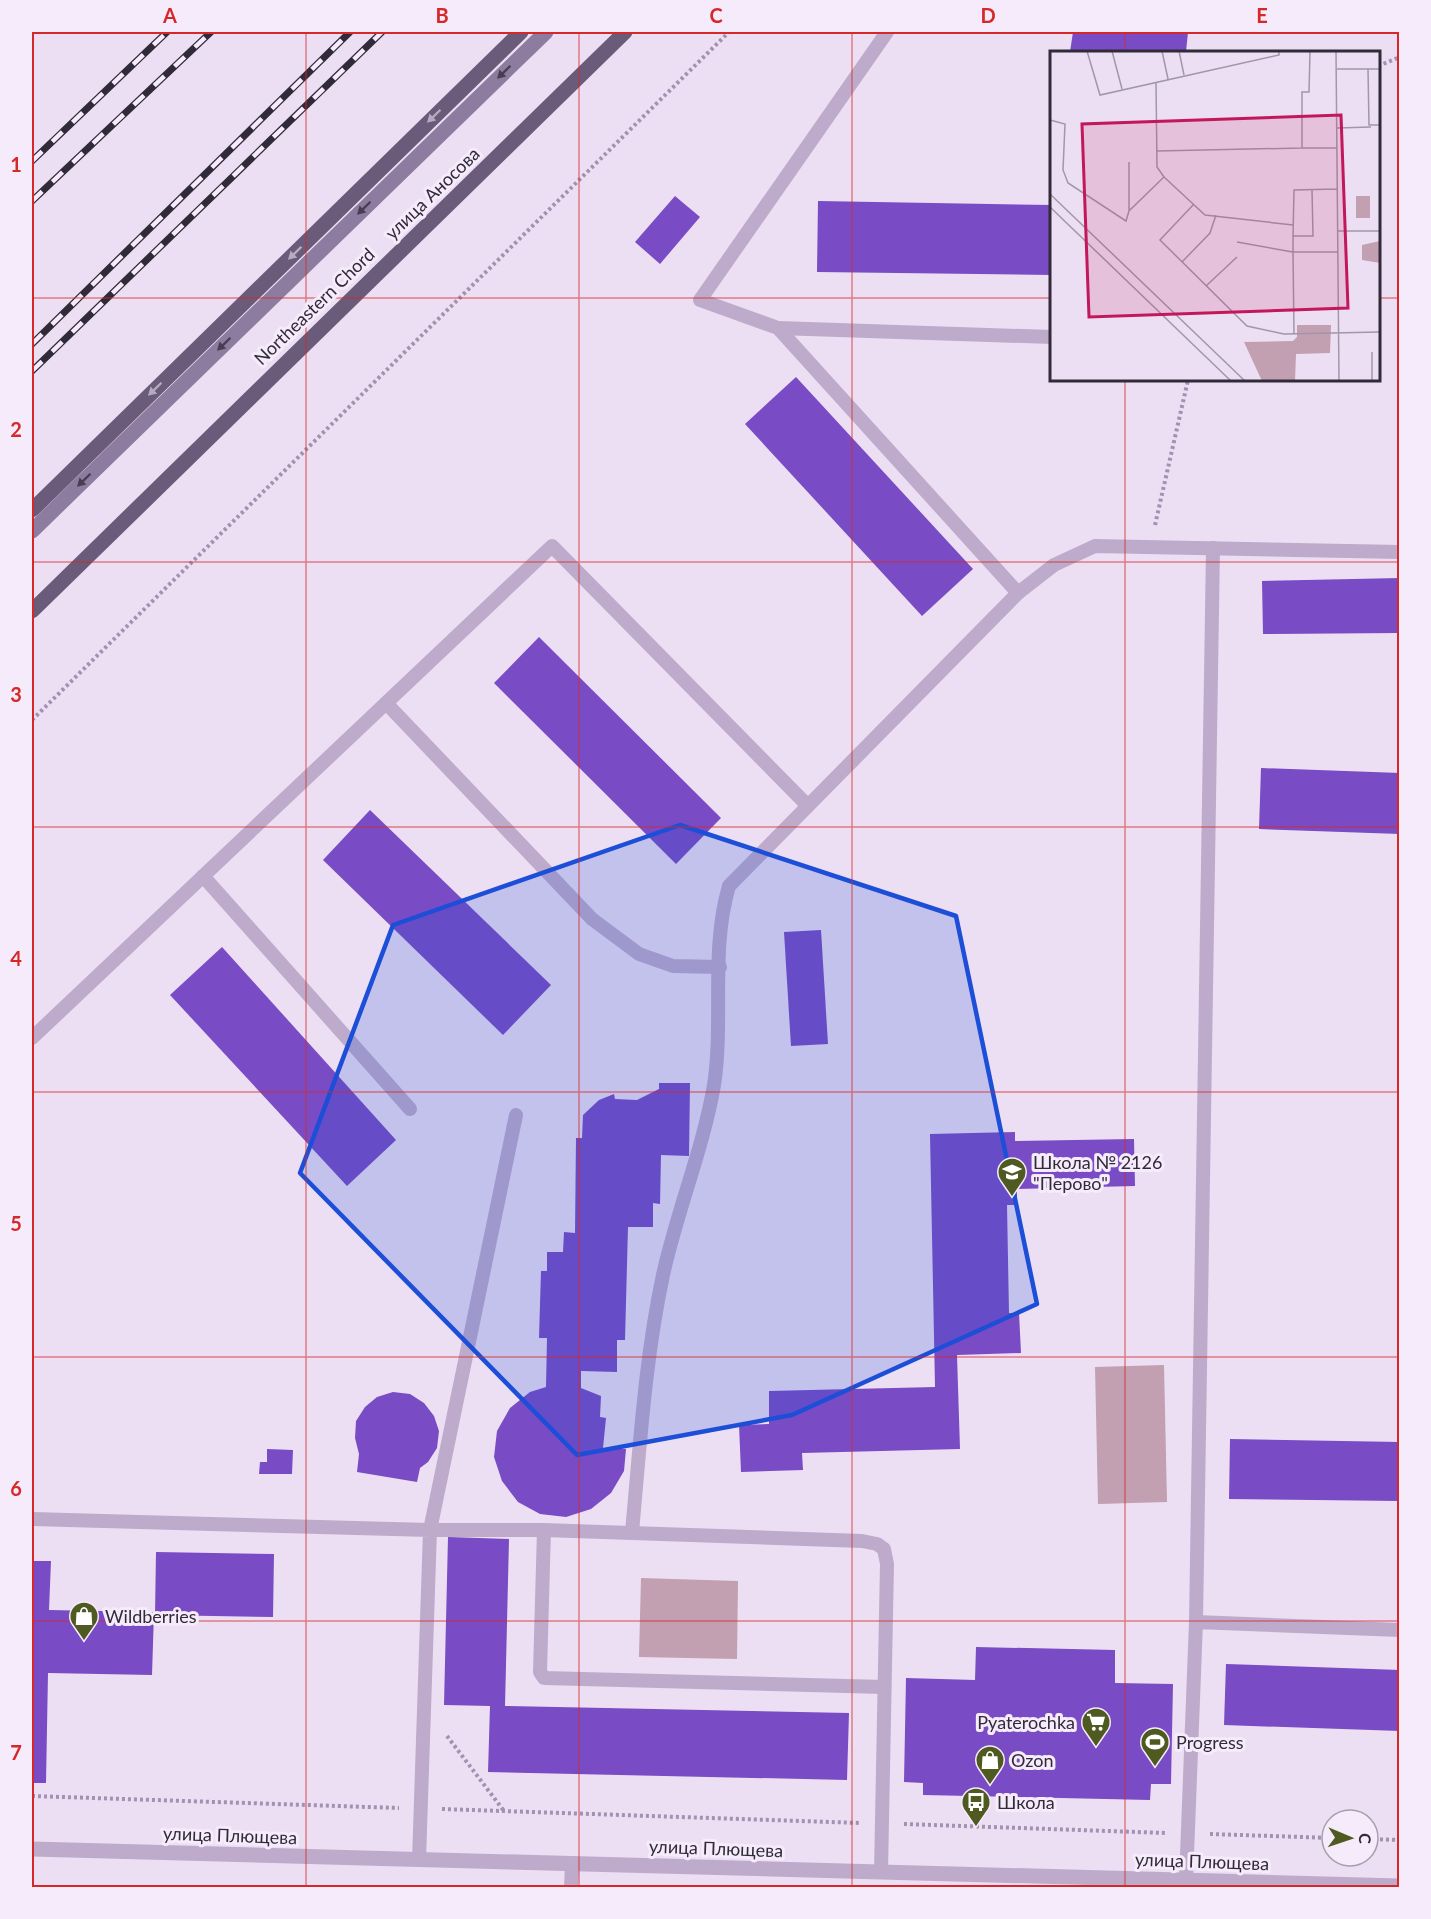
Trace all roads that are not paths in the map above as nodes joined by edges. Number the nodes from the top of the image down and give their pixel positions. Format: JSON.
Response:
{"nodes":[{"id":1,"x":521,"y":32,"type":"edge"},
{"id":2,"x":546,"y":32,"type":"edge"},
{"id":3,"x":626,"y":32,"type":"edge"},
{"id":4,"x":887,"y":32,"type":"edge"},
{"id":5,"x":778,"y":328,"type":"junction"},
{"id":6,"x":1050,"y":337,"type":"edge"},
{"id":7,"x":32,"y":510,"type":"edge"},
{"id":8,"x":32,"y":531,"type":"edge"},
{"id":9,"x":1213,"y":548,"type":"junction"},
{"id":10,"x":1400,"y":552,"type":"edge"},
{"id":11,"x":1018,"y":592,"type":"junction"},
{"id":12,"x":32,"y":609,"type":"edge"},
{"id":13,"x":386,"y":703,"type":"junction"},
{"id":14,"x":808,"y":806,"type":"junction"},
{"id":15,"x":203,"y":876,"type":"junction"},
{"id":16,"x":720,"y":967,"type":"junction"},
{"id":17,"x":32,"y":1038,"type":"edge"},
{"id":18,"x":410,"y":1109,"type":"dead end"},
{"id":19,"x":516,"y":1115,"type":"dead end"},
{"id":20,"x":32,"y":1519,"type":"edge"},
{"id":21,"x":430,"y":1530,"type":"junction"},
{"id":22,"x":544,"y":1530,"type":"junction"},
{"id":23,"x":632,"y":1532,"type":"junction"},
{"id":24,"x":1196,"y":1622,"type":"junction"},
{"id":25,"x":1400,"y":1630,"type":"edge"},
{"id":26,"x":884,"y":1687,"type":"junction"},
{"id":27,"x":32,"y":1849,"type":"edge"},
{"id":28,"x":419,"y":1860,"type":"junction"},
{"id":29,"x":572,"y":1864,"type":"junction"},
{"id":30,"x":880,"y":1872,"type":"junction"},
{"id":31,"x":1186,"y":1881,"type":"junction"},
{"id":32,"x":1335,"y":1886,"type":"edge"},
{"id":33,"x":1400,"y":1886,"type":"edge"},
{"id":34,"x":571,"y":1887,"type":"edge"}],
"edges":[{"from":1,"to":7,"type":"main road","one_way":true},
{"from":2,"to":8,"type":"street","name":"улица Аносова","one_way":true},
{"from":3,"to":12,"type":"main road","name":"Northeastern Chord","bridge":true},
{"from":4,"to":5,"type":"lane"},
{"from":5,"to":6,"type":"lane"},
{"from":5,"to":11,"type":"lane"},
{"from":9,"to":10,"type":"lane"},
{"from":9,"to":11,"type":"lane"},
{"from":9,"to":24,"type":"lane"},
{"from":11,"to":14,"type":"lane"},
{"from":13,"to":14,"type":"lane"},
{"from":13,"to":15,"type":"lane"},
{"from":13,"to":16,"type":"lane"},
{"from":14,"to":16,"type":"lane"},
{"from":15,"to":17,"type":"lane"},
{"from":15,"to":18,"type":"lane"},
{"from":16,"to":23,"type":"lane"},
{"from":19,"to":21,"type":"lane"},
{"from":20,"to":21,"type":"lane"},
{"from":21,"to":22,"type":"lane"},
{"from":21,"to":28,"type":"lane"},
{"from":22,"to":23,"type":"lane"},
{"from":22,"to":26,"type":"lane"},
{"from":23,"to":26,"type":"lane"},
{"from":24,"to":25,"type":"lane"},
{"from":24,"to":31,"type":"lane"},
{"from":26,"to":30,"type":"lane"},
{"from":27,"to":28,"type":"street","name":"улица Плющева"},
{"from":28,"to":29,"type":"street","name":"улица Плющева"},
{"from":29,"to":30,"type":"street","name":"улица Плющева"},
{"from":29,"to":34,"type":"lane"},
{"from":30,"to":31,"type":"street","name":"улица Плющева"},
{"from":31,"to":32,"type":"street","name":"улица Плющева"},
{"from":32,"to":33,"type":"street","name":"улица Плющева"}]}
